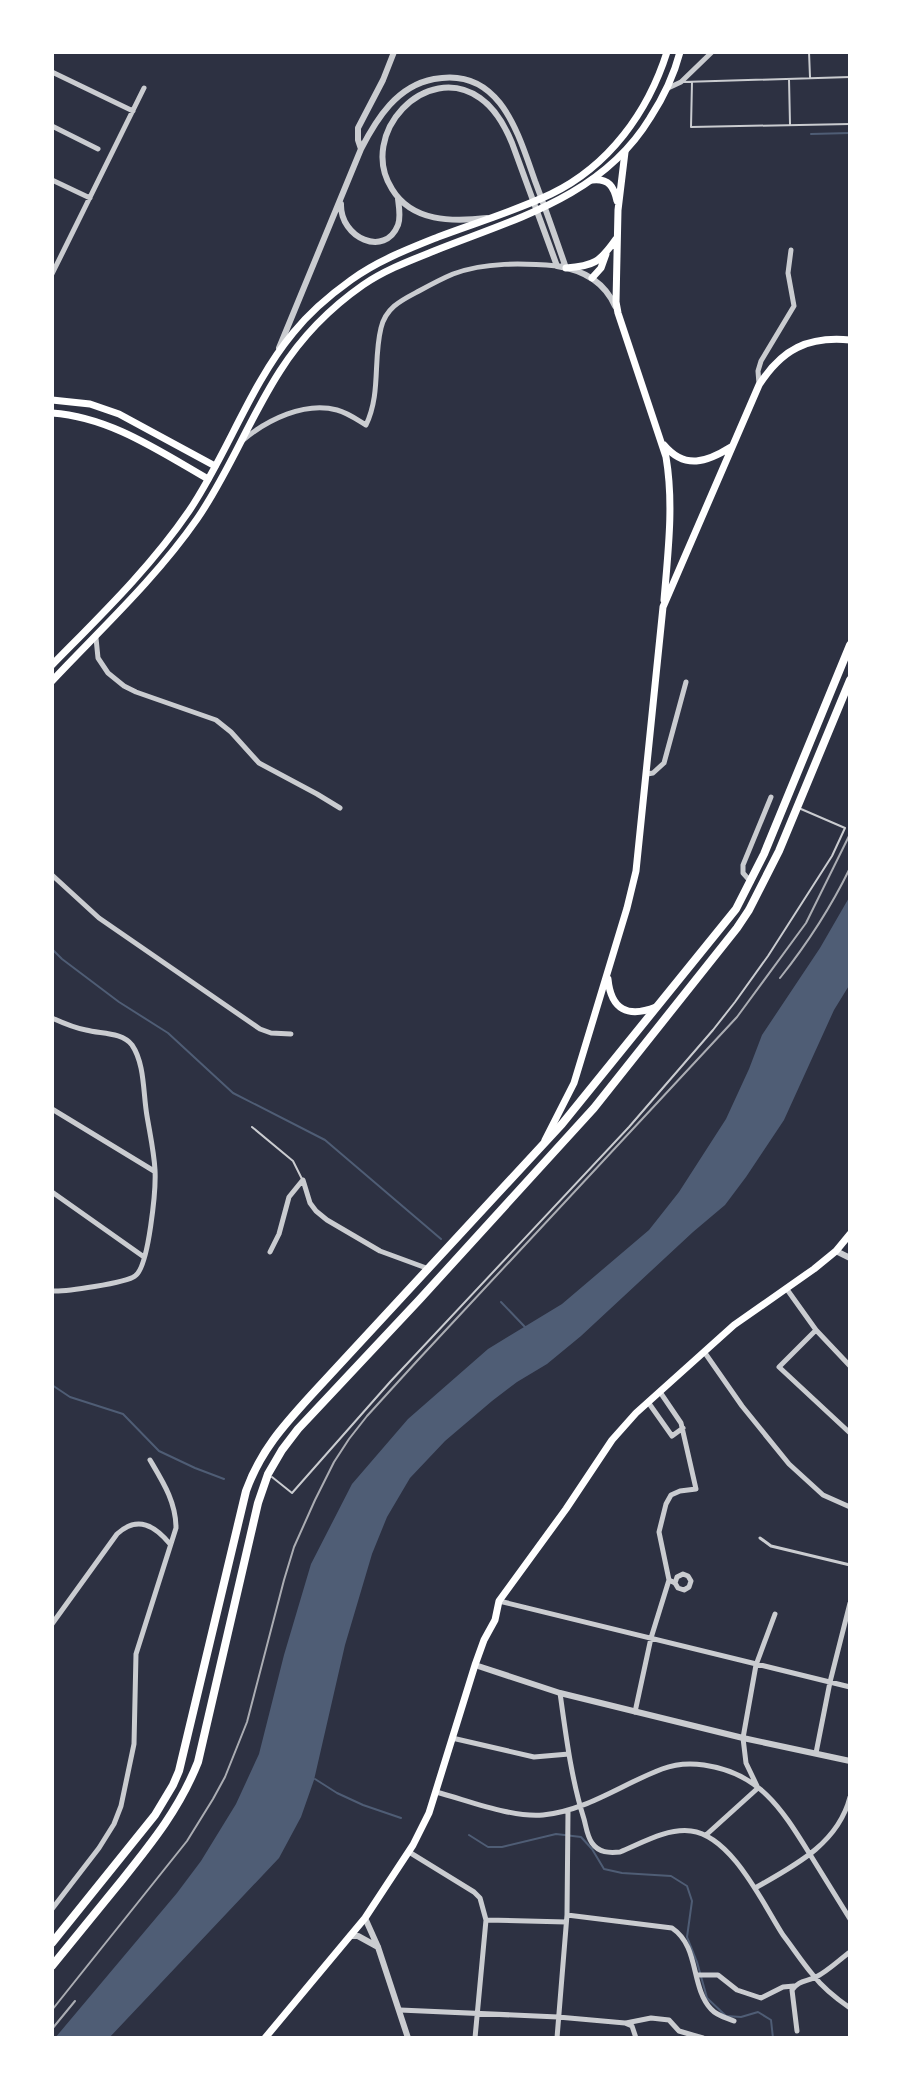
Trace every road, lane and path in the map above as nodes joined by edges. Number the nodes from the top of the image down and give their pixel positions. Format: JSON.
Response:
{"nodes":[{"id":1,"x":394,"y":52,"type":"edge"},
{"id":2,"x":667,"y":52,"type":"edge"},
{"id":3,"x":680,"y":52,"type":"edge"},
{"id":4,"x":712,"y":52,"type":"edge"},
{"id":5,"x":809,"y":52,"type":"edge"},
{"id":6,"x":52,"y":72,"type":"edge"},
{"id":7,"x":850,"y":77,"type":"edge"},
{"id":8,"x":810,"y":78,"type":"junction"},
{"id":9,"x":789,"y":79,"type":"junction"},
{"id":10,"x":681,"y":82,"type":"junction"},
{"id":11,"x":692,"y":82,"type":"junction"},
{"id":12,"x":144,"y":88,"type":"dead end"},
{"id":13,"x":665,"y":90,"type":"junction"},
{"id":14,"x":133,"y":111,"type":"junction"},
{"id":15,"x":850,"y":124,"type":"edge"},
{"id":16,"x":790,"y":125,"type":"junction"},
{"id":17,"x":52,"y":126,"type":"edge"},
{"id":18,"x":98,"y":149,"type":"dead end"},
{"id":19,"x":361,"y":149,"type":"junction"},
{"id":20,"x":625,"y":152,"type":"junction"},
{"id":21,"x":52,"y":180,"type":"edge"},
{"id":22,"x":592,"y":180,"type":"junction"},
{"id":23,"x":90,"y":198,"type":"junction"},
{"id":24,"x":398,"y":198,"type":"junction"},
{"id":25,"x":341,"y":201,"type":"junction"},
{"id":26,"x":618,"y":210,"type":"junction"},
{"id":27,"x":489,"y":218,"type":"junction"},
{"id":28,"x":617,"y":237,"type":"junction"},
{"id":29,"x":791,"y":250,"type":"dead end"},
{"id":30,"x":607,"y":252,"type":"junction"},
{"id":31,"x":557,"y":266,"type":"junction"},
{"id":32,"x":566,"y":268,"type":"junction"},
{"id":33,"x":52,"y":274,"type":"edge"},
{"id":34,"x":592,"y":278,"type":"junction"},
{"id":35,"x":618,"y":313,"type":"junction"},
{"id":36,"x":850,"y":340,"type":"edge"},
{"id":37,"x":276,"y":355,"type":"junction"},
{"id":38,"x":759,"y":385,"type":"junction"},
{"id":39,"x":52,"y":400,"type":"edge"},
{"id":40,"x":52,"y":413,"type":"edge"},
{"id":41,"x":661,"y":440,"type":"junction"},
{"id":42,"x":242,"y":442,"type":"junction"},
{"id":43,"x":733,"y":446,"type":"junction"},
{"id":44,"x":215,"y":466,"type":"junction"},
{"id":45,"x":208,"y":479,"type":"junction"},
{"id":46,"x":663,"y":607,"type":"junction"},
{"id":47,"x":96,"y":634,"type":"junction"},
{"id":48,"x":850,"y":645,"type":"edge"},
{"id":49,"x":52,"y":665,"type":"edge"},
{"id":50,"x":850,"y":680,"type":"edge"},
{"id":51,"x":52,"y":681,"type":"edge"},
{"id":52,"x":686,"y":682,"type":"dead end"},
{"id":53,"x":647,"y":774,"type":"junction"},
{"id":54,"x":771,"y":797,"type":"dead end"},
{"id":55,"x":797,"y":807,"type":"junction"},
{"id":56,"x":340,"y":808,"type":"dead end"},
{"id":57,"x":52,"y":875,"type":"edge"},
{"id":58,"x":751,"y":882,"type":"junction"},
{"id":59,"x":609,"y":969,"type":"junction"},
{"id":60,"x":656,"y":1007,"type":"junction"},
{"id":61,"x":52,"y":1018,"type":"edge"},
{"id":62,"x":291,"y":1034,"type":"dead end"},
{"id":63,"x":52,"y":1109,"type":"edge"},
{"id":64,"x":252,"y":1127,"type":"dead end"},
{"id":65,"x":540,"y":1149,"type":"junction"},
{"id":66,"x":155,"y":1171,"type":"junction"},
{"id":67,"x":303,"y":1180,"type":"junction"},
{"id":68,"x":52,"y":1192,"type":"edge"},
{"id":69,"x":850,"y":1234,"type":"edge"},
{"id":70,"x":850,"y":1250,"type":"edge"},
{"id":71,"x":270,"y":1252,"type":"dead end"},
{"id":72,"x":843,"y":1255,"type":"edge"},
{"id":73,"x":144,"y":1257,"type":"junction"},
{"id":74,"x":429,"y":1269,"type":"junction"},
{"id":75,"x":786,"y":1288,"type":"junction"},
{"id":76,"x":52,"y":1291,"type":"edge"},
{"id":77,"x":816,"y":1330,"type":"junction"},
{"id":78,"x":705,"y":1353,"type":"junction"},
{"id":79,"x":850,"y":1366,"type":"edge"},
{"id":80,"x":660,"y":1392,"type":"junction"},
{"id":81,"x":648,"y":1402,"type":"junction"},
{"id":82,"x":683,"y":1428,"type":"junction"},
{"id":83,"x":850,"y":1433,"type":"edge"},
{"id":84,"x":150,"y":1460,"type":"dead end"},
{"id":85,"x":268,"y":1474,"type":"junction"},
{"id":86,"x":850,"y":1507,"type":"edge"},
{"id":87,"x":760,"y":1538,"type":"dead end"},
{"id":88,"x":170,"y":1544,"type":"junction"},
{"id":89,"x":850,"y":1565,"type":"edge"},
{"id":90,"x":499,"y":1601,"type":"junction"},
{"id":91,"x":850,"y":1603,"type":"edge"},
{"id":92,"x":775,"y":1614,"type":"dead end"},
{"id":93,"x":52,"y":1624,"type":"edge"},
{"id":94,"x":651,"y":1638,"type":"junction"},
{"id":95,"x":475,"y":1665,"type":"junction"},
{"id":96,"x":756,"y":1665,"type":"junction"},
{"id":97,"x":830,"y":1682,"type":"junction"},
{"id":98,"x":850,"y":1687,"type":"edge"},
{"id":99,"x":560,"y":1693,"type":"junction"},
{"id":100,"x":635,"y":1712,"type":"junction"},
{"id":101,"x":452,"y":1737,"type":"junction"},
{"id":102,"x":743,"y":1738,"type":"junction"},
{"id":103,"x":816,"y":1753,"type":"junction"},
{"id":104,"x":569,"y":1754,"type":"junction"},
{"id":105,"x":850,"y":1761,"type":"edge"},
{"id":106,"x":758,"y":1788,"type":"junction"},
{"id":107,"x":436,"y":1792,"type":"junction"},
{"id":108,"x":850,"y":1797,"type":"edge"},
{"id":109,"x":580,"y":1807,"type":"junction"},
{"id":110,"x":568,"y":1812,"type":"junction"},
{"id":111,"x":848,"y":1817,"type":"edge"},
{"id":112,"x":706,"y":1835,"type":"junction"},
{"id":113,"x":409,"y":1852,"type":"junction"},
{"id":114,"x":810,"y":1855,"type":"junction"},
{"id":115,"x":755,"y":1888,"type":"junction"},
{"id":116,"x":52,"y":1909,"type":"edge"},
{"id":117,"x":567,"y":1915,"type":"junction"},
{"id":118,"x":365,"y":1918,"type":"junction"},
{"id":119,"x":850,"y":1919,"type":"edge"},
{"id":120,"x":486,"y":1920,"type":"junction"},
{"id":121,"x":566,"y":1922,"type":"junction"},
{"id":122,"x":350,"y":1936,"type":"junction"},
{"id":123,"x":52,"y":1943,"type":"edge"},
{"id":124,"x":378,"y":1947,"type":"junction"},
{"id":125,"x":850,"y":1952,"type":"edge"},
{"id":126,"x":52,"y":1966,"type":"edge"},
{"id":127,"x":699,"y":1974,"type":"junction"},
{"id":128,"x":815,"y":1978,"type":"junction"},
{"id":129,"x":794,"y":1986,"type":"junction"},
{"id":130,"x":850,"y":2008,"type":"edge"},
{"id":131,"x":400,"y":2010,"type":"junction"},
{"id":132,"x":477,"y":2013,"type":"junction"},
{"id":133,"x":558,"y":2017,"type":"junction"},
{"id":134,"x":734,"y":2021,"type":"dead end"},
{"id":135,"x":625,"y":2023,"type":"junction"},
{"id":136,"x":797,"y":2031,"type":"dead end"},
{"id":137,"x":265,"y":2038,"type":"edge"},
{"id":138,"x":408,"y":2038,"type":"edge"},
{"id":139,"x":475,"y":2038,"type":"edge"},
{"id":140,"x":557,"y":2038,"type":"edge"},
{"id":141,"x":636,"y":2038,"type":"edge"},
{"id":142,"x":703,"y":2038,"type":"edge"}],
"edges":[{"from":1,"to":19,"type":"street"},
{"from":2,"to":27,"type":"main road"},
{"from":3,"to":13,"type":"main road"},
{"from":4,"to":10,"type":"street"},
{"from":5,"to":8,"type":"lane"},
{"from":6,"to":14,"type":"street"},
{"from":7,"to":8,"type":"lane"},
{"from":8,"to":9,"type":"lane"},
{"from":9,"to":11,"type":"lane"},
{"from":9,"to":16,"type":"lane"},
{"from":10,"to":11,"type":"lane"},
{"from":10,"to":13,"type":"street"},
{"from":11,"to":16,"type":"lane"},
{"from":12,"to":14,"type":"street"},
{"from":13,"to":20,"type":"main road"},
{"from":14,"to":23,"type":"street"},
{"from":15,"to":16,"type":"lane"},
{"from":17,"to":18,"type":"street"},
{"from":19,"to":25,"type":"street"},
{"from":19,"to":32,"type":"street"},
{"from":20,"to":22,"type":"main road"},
{"from":20,"to":26,"type":"main road"},
{"from":21,"to":23,"type":"street"},
{"from":22,"to":26,"type":"main road"},
{"from":22,"to":42,"type":"main road"},
{"from":23,"to":33,"type":"street"},
{"from":24,"to":25,"type":"street"},
{"from":24,"to":27,"type":"street"},
{"from":24,"to":31,"type":"street"},
{"from":25,"to":37,"type":"street"},
{"from":26,"to":28,"type":"main road"},
{"from":27,"to":37,"type":"main road"},
{"from":28,"to":30,"type":"main road"},
{"from":28,"to":35,"type":"main road"},
{"from":29,"to":38,"type":"street"},
{"from":30,"to":32,"type":"main road"},
{"from":30,"to":34,"type":"main road"},
{"from":31,"to":32,"type":"street"},
{"from":31,"to":42,"type":"street"},
{"from":32,"to":34,"type":"street"},
{"from":34,"to":35,"type":"street"},
{"from":35,"to":41,"type":"main road"},
{"from":36,"to":38,"type":"main road"},
{"from":37,"to":44,"type":"main road"},
{"from":38,"to":43,"type":"main road"},
{"from":39,"to":44,"type":"main road"},
{"from":40,"to":45,"type":"main road"},
{"from":41,"to":43,"type":"main road"},
{"from":41,"to":46,"type":"main road"},
{"from":42,"to":47,"type":"main road"},
{"from":43,"to":46,"type":"main road"},
{"from":44,"to":45,"type":"main road"},
{"from":45,"to":49,"type":"main road"},
{"from":46,"to":53,"type":"main road"},
{"from":47,"to":51,"type":"main road"},
{"from":47,"to":56,"type":"street"},
{"from":48,"to":58,"type":"highway"},
{"from":50,"to":55,"type":"highway"},
{"from":52,"to":53,"type":"street"},
{"from":53,"to":59,"type":"main road"},
{"from":54,"to":58,"type":"street"},
{"from":55,"to":85,"type":"highway"},
{"from":55,"to":85,"type":"lane"},
{"from":57,"to":62,"type":"street"},
{"from":58,"to":60,"type":"highway"},
{"from":59,"to":60,"type":"main road"},
{"from":59,"to":65,"type":"main road"},
{"from":60,"to":65,"type":"highway"},
{"from":61,"to":66,"type":"street"},
{"from":63,"to":66,"type":"street"},
{"from":64,"to":67,"type":"lane"},
{"from":65,"to":74,"type":"highway"},
{"from":66,"to":73,"type":"street"},
{"from":67,"to":71,"type":"street"},
{"from":67,"to":74,"type":"street"},
{"from":68,"to":73,"type":"street"},
{"from":69,"to":72,"type":"main road"},
{"from":70,"to":72,"type":"street"},
{"from":72,"to":75,"type":"main road"},
{"from":73,"to":76,"type":"street"},
{"from":74,"to":123,"type":"highway"},
{"from":75,"to":77,"type":"street"},
{"from":75,"to":78,"type":"main road"},
{"from":77,"to":79,"type":"street"},
{"from":77,"to":83,"type":"street"},
{"from":78,"to":80,"type":"main road"},
{"from":78,"to":86,"type":"street"},
{"from":80,"to":81,"type":"main road"},
{"from":80,"to":82,"type":"street"},
{"from":81,"to":82,"type":"street"},
{"from":81,"to":90,"type":"main road"},
{"from":82,"to":94,"type":"street"},
{"from":84,"to":88,"type":"street"},
{"from":85,"to":126,"type":"highway"},
{"from":87,"to":89,"type":"street"},
{"from":88,"to":93,"type":"street"},
{"from":88,"to":116,"type":"street"},
{"from":90,"to":94,"type":"street"},
{"from":90,"to":95,"type":"main road"},
{"from":91,"to":97,"type":"street"},
{"from":92,"to":96,"type":"street"},
{"from":94,"to":96,"type":"street"},
{"from":94,"to":100,"type":"street"},
{"from":95,"to":99,"type":"street"},
{"from":95,"to":101,"type":"main road"},
{"from":96,"to":97,"type":"street"},
{"from":96,"to":102,"type":"street"},
{"from":97,"to":98,"type":"street"},
{"from":97,"to":103,"type":"street"},
{"from":99,"to":100,"type":"street"},
{"from":99,"to":104,"type":"street"},
{"from":100,"to":102,"type":"street"},
{"from":101,"to":104,"type":"street"},
{"from":101,"to":107,"type":"main road"},
{"from":102,"to":103,"type":"street"},
{"from":102,"to":106,"type":"street"},
{"from":103,"to":105,"type":"street"},
{"from":104,"to":109,"type":"street"},
{"from":106,"to":109,"type":"street"},
{"from":106,"to":112,"type":"street"},
{"from":106,"to":114,"type":"street"},
{"from":107,"to":110,"type":"street"},
{"from":107,"to":113,"type":"main road"},
{"from":108,"to":111,"type":"street"},
{"from":109,"to":110,"type":"street"},
{"from":109,"to":112,"type":"street"},
{"from":110,"to":117,"type":"street"},
{"from":111,"to":114,"type":"street"},
{"from":112,"to":115,"type":"street"},
{"from":113,"to":118,"type":"main road"},
{"from":113,"to":120,"type":"street"},
{"from":114,"to":115,"type":"street"},
{"from":114,"to":119,"type":"street"},
{"from":115,"to":128,"type":"street"},
{"from":117,"to":121,"type":"street"},
{"from":117,"to":127,"type":"street"},
{"from":118,"to":122,"type":"main road"},
{"from":118,"to":124,"type":"street"},
{"from":120,"to":121,"type":"street"},
{"from":120,"to":132,"type":"street"},
{"from":121,"to":133,"type":"street"},
{"from":122,"to":124,"type":"street"},
{"from":122,"to":137,"type":"main road"},
{"from":124,"to":131,"type":"street"},
{"from":125,"to":128,"type":"street"},
{"from":127,"to":129,"type":"street"},
{"from":127,"to":134,"type":"street"},
{"from":128,"to":129,"type":"street"},
{"from":128,"to":130,"type":"street"},
{"from":129,"to":136,"type":"street"},
{"from":131,"to":132,"type":"street"},
{"from":131,"to":138,"type":"street"},
{"from":132,"to":133,"type":"street"},
{"from":132,"to":139,"type":"street"},
{"from":133,"to":135,"type":"street"},
{"from":133,"to":140,"type":"street"},
{"from":135,"to":141,"type":"street"},
{"from":135,"to":142,"type":"street"}]}
